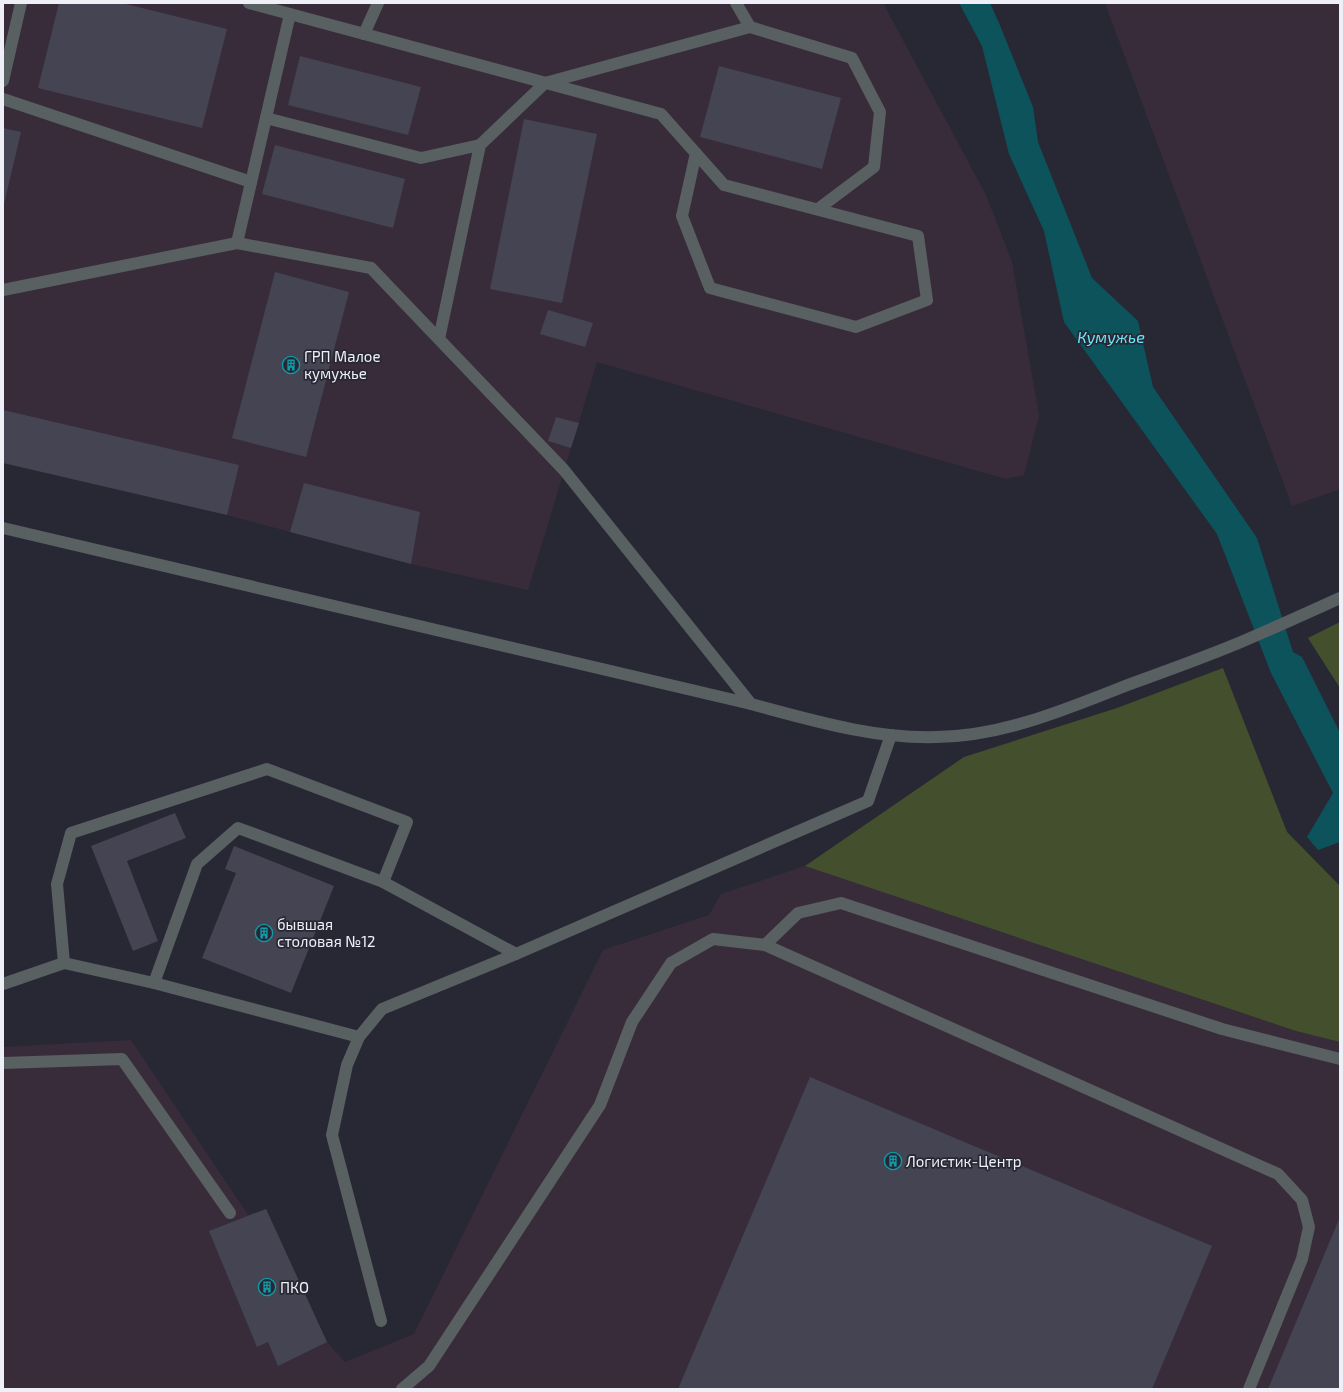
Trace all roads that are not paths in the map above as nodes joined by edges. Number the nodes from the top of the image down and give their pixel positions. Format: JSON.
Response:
{"nodes":[{"id":1,"x":21,"y":3,"type":"edge"},
{"id":2,"x":250,"y":3,"type":"edge"},
{"id":3,"x":378,"y":3,"type":"edge"},
{"id":4,"x":736,"y":3,"type":"edge"},
{"id":5,"x":290,"y":14,"type":"junction"},
{"id":6,"x":750,"y":27,"type":"junction"},
{"id":7,"x":364,"y":34,"type":"junction"},
{"id":8,"x":3,"y":81,"type":"edge"},
{"id":9,"x":545,"y":83,"type":"junction"},
{"id":10,"x":3,"y":99,"type":"edge"},
{"id":11,"x":266,"y":118,"type":"junction"},
{"id":12,"x":480,"y":145,"type":"junction"},
{"id":13,"x":696,"y":153,"type":"junction"},
{"id":14,"x":251,"y":182,"type":"junction"},
{"id":15,"x":818,"y":209,"type":"junction"},
{"id":16,"x":237,"y":243,"type":"junction"},
{"id":17,"x":3,"y":290,"type":"edge"},
{"id":18,"x":439,"y":339,"type":"junction"},
{"id":19,"x":3,"y":528,"type":"edge"},
{"id":20,"x":1340,"y":598,"type":"edge"},
{"id":21,"x":751,"y":704,"type":"junction"},
{"id":22,"x":891,"y":735,"type":"junction"},
{"id":23,"x":383,"y":882,"type":"junction"},
{"id":24,"x":765,"y":945,"type":"junction"},
{"id":25,"x":516,"y":954,"type":"junction"},
{"id":26,"x":64,"y":963,"type":"junction"},
{"id":27,"x":3,"y":984,"type":"edge"},
{"id":28,"x":154,"y":984,"type":"junction"},
{"id":29,"x":358,"y":1037,"type":"junction"},
{"id":30,"x":1340,"y":1059,"type":"edge"},
{"id":31,"x":3,"y":1063,"type":"edge"},
{"id":32,"x":230,"y":1213,"type":"dead end"},
{"id":33,"x":381,"y":1321,"type":"dead end"},
{"id":34,"x":402,"y":1389,"type":"edge"},
{"id":35,"x":1250,"y":1389,"type":"edge"}],
"edges":[{"from":1,"to":8,"type":"lane"},
{"from":2,"to":5,"type":"lane"},
{"from":3,"to":7,"type":"lane"},
{"from":4,"to":6,"type":"lane"},
{"from":5,"to":7,"type":"lane"},
{"from":5,"to":11,"type":"lane"},
{"from":6,"to":9,"type":"lane"},
{"from":6,"to":15,"type":"lane"},
{"from":7,"to":9,"type":"lane"},
{"from":9,"to":12,"type":"lane"},
{"from":9,"to":13,"type":"lane"},
{"from":10,"to":14,"type":"lane"},
{"from":11,"to":12,"type":"lane"},
{"from":11,"to":14,"type":"lane"},
{"from":12,"to":18,"type":"lane"},
{"from":13,"to":15,"type":"lane"},
{"from":13,"to":15,"type":"lane"},
{"from":14,"to":16,"type":"lane"},
{"from":16,"to":17,"type":"lane"},
{"from":16,"to":18,"type":"lane"},
{"from":18,"to":21,"type":"lane"},
{"from":19,"to":21,"type":"lane"},
{"from":20,"to":22,"type":"lane"},
{"from":21,"to":22,"type":"lane"},
{"from":22,"to":25,"type":"lane"},
{"from":23,"to":25,"type":"lane"},
{"from":23,"to":26,"type":"lane"},
{"from":23,"to":28,"type":"lane"},
{"from":24,"to":30,"type":"lane"},
{"from":24,"to":34,"type":"lane"},
{"from":24,"to":35,"type":"lane"},
{"from":25,"to":29,"type":"lane"},
{"from":26,"to":27,"type":"lane"},
{"from":26,"to":28,"type":"lane"},
{"from":28,"to":29,"type":"lane"},
{"from":29,"to":33,"type":"lane"},
{"from":31,"to":32,"type":"lane"}]}
